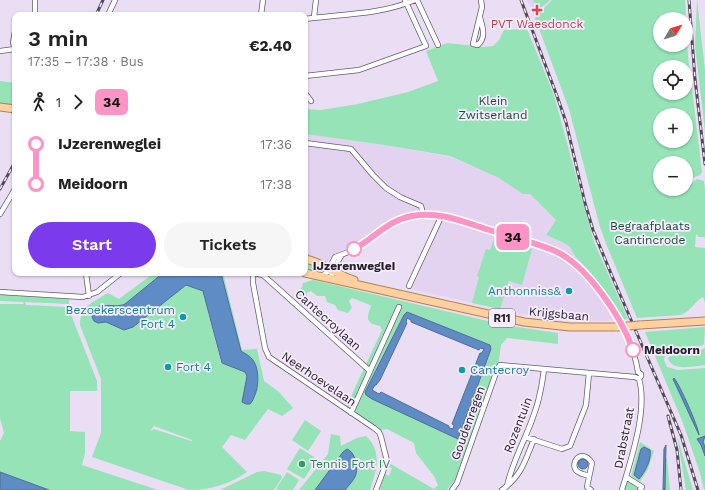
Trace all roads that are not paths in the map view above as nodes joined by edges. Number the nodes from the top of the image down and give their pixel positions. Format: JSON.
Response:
{"nodes":[{"id":1,"x":35,"y":0,"type":"edge"},
{"id":2,"x":115,"y":0,"type":"edge"},
{"id":3,"x":263,"y":0,"type":"edge"},
{"id":4,"x":316,"y":0,"type":"edge"},
{"id":5,"x":416,"y":0,"type":"edge"},
{"id":6,"x":481,"y":0,"type":"edge"},
{"id":7,"x":406,"y":2,"type":"edge"},
{"id":8,"x":35,"y":12,"type":"edge"},
{"id":9,"x":109,"y":12,"type":"edge"},
{"id":10,"x":261,"y":12,"type":"edge"},
{"id":11,"x":480,"y":17,"type":"junction"},
{"id":12,"x":308,"y":18,"type":"edge"},
{"id":13,"x":314,"y":18,"type":"junction"},
{"id":14,"x":438,"y":45,"type":"dead end"},
{"id":15,"x":12,"y":49,"type":"edge"},
{"id":16,"x":0,"y":51,"type":"edge"},
{"id":17,"x":308,"y":76,"type":"edge"},
{"id":18,"x":308,"y":97,"type":"edge"},
{"id":19,"x":311,"y":101,"type":"dead end"},
{"id":20,"x":0,"y":107,"type":"edge"},
{"id":21,"x":12,"y":109,"type":"edge"},
{"id":22,"x":0,"y":111,"type":"edge"},
{"id":23,"x":12,"y":112,"type":"edge"},
{"id":24,"x":308,"y":143,"type":"edge"},
{"id":25,"x":12,"y":193,"type":"edge"},
{"id":26,"x":0,"y":214,"type":"edge"},
{"id":27,"x":423,"y":214,"type":"junction"},
{"id":28,"x":442,"y":215,"type":"junction"},
{"id":29,"x":308,"y":261,"type":"edge"},
{"id":30,"x":330,"y":269,"type":"junction"},
{"id":31,"x":308,"y":274,"type":"edge"},
{"id":32,"x":86,"y":276,"type":"edge"},
{"id":33,"x":117,"y":276,"type":"edge"},
{"id":34,"x":253,"y":276,"type":"edge"},
{"id":35,"x":264,"y":276,"type":"edge"},
{"id":36,"x":320,"y":277,"type":"junction"},
{"id":37,"x":332,"y":279,"type":"junction"},
{"id":38,"x":409,"y":286,"type":"dead end"},
{"id":39,"x":390,"y":291,"type":"junction"},
{"id":40,"x":0,"y":292,"type":"edge"},
{"id":41,"x":89,"y":296,"type":"junction"},
{"id":42,"x":399,"y":308,"type":"dead end"},
{"id":43,"x":705,"y":321,"type":"edge"},
{"id":44,"x":544,"y":369,"type":"junction"},
{"id":45,"x":370,"y":371,"type":"junction"},
{"id":46,"x":589,"y":373,"type":"junction"},
{"id":47,"x":637,"y":376,"type":"junction"},
{"id":48,"x":351,"y":413,"type":"junction"},
{"id":49,"x":525,"y":437,"type":"junction"},
{"id":50,"x":534,"y":439,"type":"junction"},
{"id":51,"x":589,"y":476,"type":"junction"},
{"id":52,"x":626,"y":477,"type":"junction"},
{"id":53,"x":507,"y":486,"type":"junction"},
{"id":54,"x":587,"y":489,"type":"edge"},
{"id":55,"x":376,"y":490,"type":"edge"},
{"id":56,"x":454,"y":490,"type":"edge"},
{"id":57,"x":502,"y":490,"type":"edge"},
{"id":58,"x":622,"y":490,"type":"edge"},
{"id":59,"x":640,"y":490,"type":"edge"}],
"edges":[{"from":1,"to":8,"type":"street"},
{"from":2,"to":9,"type":"street"},
{"from":3,"to":10,"type":"street"},
{"from":4,"to":13,"type":"street"},
{"from":5,"to":7,"type":"street"},
{"from":5,"to":14,"type":"street"},
{"from":6,"to":11,"type":"street"},
{"from":7,"to":13,"type":"street"},
{"from":7,"to":17,"type":"street"},
{"from":11,"to":11,"type":"street"},
{"from":12,"to":13,"type":"street"},
{"from":15,"to":16,"type":"street"},
{"from":18,"to":19,"type":"street"},
{"from":20,"to":21,"type":"main road"},
{"from":22,"to":23,"type":"main road"},
{"from":24,"to":27,"type":"street"},
{"from":25,"to":26,"type":"street"},
{"from":27,"to":28,"type":"street","name":"Drabstraat"},
{"from":27,"to":30,"type":"street","name":"Drabstraat"},
{"from":28,"to":38,"type":"street"},
{"from":28,"to":47,"type":"street","name":"Drabstraat"},
{"from":29,"to":30,"type":"main road","name":"Krijgsbaan","number":"R11"},
{"from":30,"to":36,"type":"street"},
{"from":30,"to":37,"type":"street"},
{"from":30,"to":39,"type":"main road","name":"Krijgsbaan","number":"R11"},
{"from":31,"to":36,"type":"main road","name":"Krijgsbaan","number":"R11"},
{"from":32,"to":41,"type":"street"},
{"from":33,"to":41,"type":"street"},
{"from":34,"to":48,"type":"street","name":"Neerhoevelaan"},
{"from":35,"to":45,"type":"street","name":"Cantecroylaan"},
{"from":36,"to":37,"type":"main road","name":"Krijgsbaan","number":"R11"},
{"from":37,"to":39,"type":"main road","name":"Krijgsbaan","number":"R11"},
{"from":39,"to":43,"type":"main road","name":"Krijgsbaan","number":"R11","bridge":true},
{"from":40,"to":41,"type":"street"},
{"from":42,"to":45,"type":"street","name":"Cantecroylaan"},
{"from":44,"to":46,"type":"street"},
{"from":44,"to":49,"type":"street","name":"Rozentuin"},
{"from":44,"to":56,"type":"street","name":"Goudenregen"},
{"from":45,"to":48,"type":"street","name":"Cantecroylaan"},
{"from":46,"to":47,"type":"street"},
{"from":46,"to":50,"type":"street"},
{"from":47,"to":52,"type":"street","name":"Drabstraat"},
{"from":48,"to":55,"type":"street","name":"Neerhoevelaan"},
{"from":49,"to":50,"type":"street"},
{"from":49,"to":53,"type":"street","name":"Rozentuin"},
{"from":50,"to":53,"type":"street","name":"Rozentuin"},
{"from":51,"to":51,"type":"street"},
{"from":51,"to":54,"type":"street"},
{"from":52,"to":58,"type":"street","name":"Drabstraat"},
{"from":52,"to":59,"type":"street","name":"Drabstraat"},
{"from":53,"to":57,"type":"street","name":"Rozentuin"}]}
